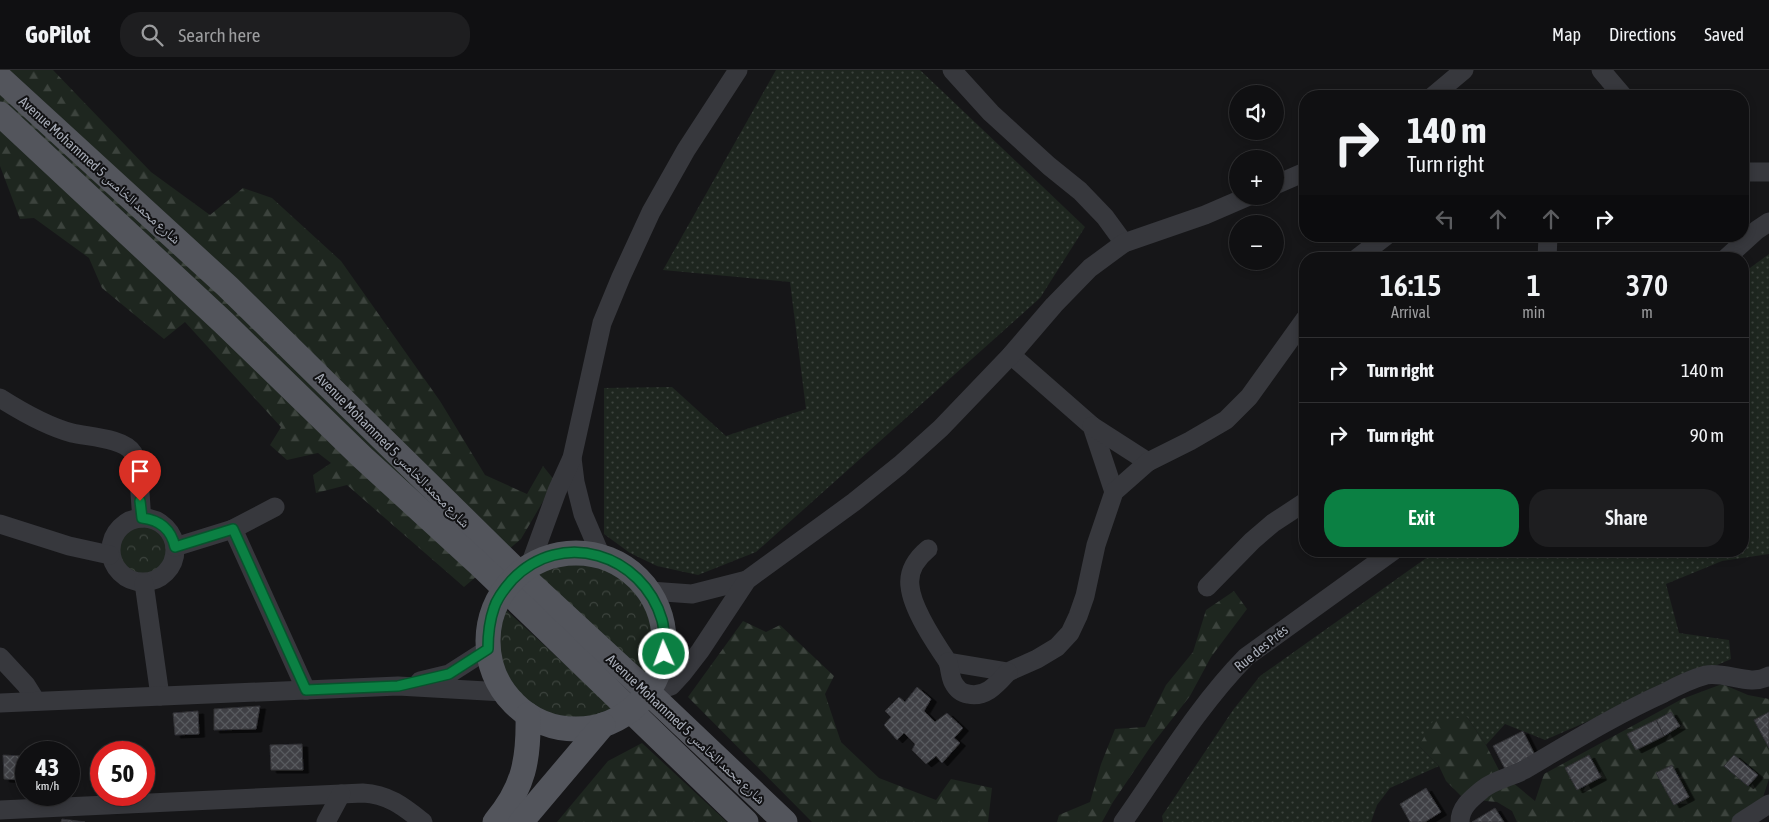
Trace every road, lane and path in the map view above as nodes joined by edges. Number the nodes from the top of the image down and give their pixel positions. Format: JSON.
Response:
{"nodes":[{"id":1,"x":738,"y":70,"type":"edge"},
{"id":2,"x":952,"y":70,"type":"edge"},
{"id":3,"x":1464,"y":70,"type":"edge"},
{"id":4,"x":1601,"y":70,"type":"edge"},
{"id":5,"x":0,"y":78,"type":"edge"},
{"id":6,"x":1439,"y":90,"type":"edge"},
{"id":7,"x":1618,"y":90,"type":"edge"},
{"id":8,"x":0,"y":114,"type":"edge"},
{"id":9,"x":1769,"y":172,"type":"edge"},
{"id":10,"x":1749,"y":173,"type":"edge"},
{"id":11,"x":1299,"y":175,"type":"edge"},
{"id":12,"x":1284,"y":181,"type":"edge"},
{"id":13,"x":1229,"y":205,"type":"edge"},
{"id":14,"x":1769,"y":222,"type":"edge"},
{"id":15,"x":1749,"y":237,"type":"edge"},
{"id":16,"x":1378,"y":242,"type":"edge"},
{"id":17,"x":1744,"y":242,"type":"edge"},
{"id":18,"x":1124,"y":243,"type":"junction"},
{"id":19,"x":1365,"y":252,"type":"edge"},
{"id":20,"x":1733,"y":252,"type":"edge"},
{"id":21,"x":1299,"y":327,"type":"edge"},
{"id":22,"x":1011,"y":355,"type":"junction"},
{"id":23,"x":0,"y":398,"type":"edge"},
{"id":24,"x":1092,"y":426,"type":"junction"},
{"id":25,"x":572,"y":458,"type":"junction"},
{"id":26,"x":1148,"y":462,"type":"junction"},
{"id":27,"x":1114,"y":492,"type":"junction"},
{"id":28,"x":1299,"y":506,"type":"edge"},
{"id":29,"x":275,"y":507,"type":"dead end"},
{"id":30,"x":142,"y":518,"type":"junction"},
{"id":31,"x":0,"y":524,"type":"edge"},
{"id":32,"x":233,"y":529,"type":"junction"},
{"id":33,"x":175,"y":547,"type":"junction"},
{"id":34,"x":928,"y":549,"type":"dead end"},
{"id":35,"x":110,"y":555,"type":"junction"},
{"id":36,"x":601,"y":556,"type":"junction"},
{"id":37,"x":1385,"y":557,"type":"edge"},
{"id":38,"x":518,"y":576,"type":"junction"},
{"id":39,"x":747,"y":580,"type":"junction"},
{"id":40,"x":144,"y":582,"type":"junction"},
{"id":41,"x":1207,"y":587,"type":"dead end"},
{"id":42,"x":650,"y":591,"type":"junction"},
{"id":43,"x":488,"y":649,"type":"junction"},
{"id":44,"x":0,"y":657,"type":"edge"},
{"id":45,"x":948,"y":662,"type":"junction"},
{"id":46,"x":1008,"y":672,"type":"junction"},
{"id":47,"x":1769,"y":676,"type":"edge"},
{"id":48,"x":398,"y":686,"type":"junction"},
{"id":49,"x":306,"y":690,"type":"junction"},
{"id":50,"x":504,"y":692,"type":"junction"},
{"id":51,"x":649,"y":692,"type":"junction"},
{"id":52,"x":160,"y":696,"type":"junction"},
{"id":53,"x":36,"y":702,"type":"junction"},
{"id":54,"x":0,"y":703,"type":"edge"},
{"id":55,"x":631,"y":711,"type":"junction"},
{"id":56,"x":528,"y":715,"type":"junction"},
{"id":57,"x":604,"y":726,"type":"junction"},
{"id":58,"x":341,"y":794,"type":"junction"},
{"id":59,"x":1766,"y":809,"type":"edge"},
{"id":60,"x":0,"y":810,"type":"edge"},
{"id":61,"x":326,"y":822,"type":"edge"},
{"id":62,"x":422,"y":822,"type":"edge"},
{"id":63,"x":495,"y":822,"type":"edge"},
{"id":64,"x":522,"y":822,"type":"edge"},
{"id":65,"x":746,"y":822,"type":"edge"},
{"id":66,"x":785,"y":822,"type":"edge"},
{"id":67,"x":1122,"y":822,"type":"edge"},
{"id":68,"x":1460,"y":822,"type":"edge"},
{"id":69,"x":1742,"y":822,"type":"edge"}],
"edges":[{"from":1,"to":25,"type":"street"},
{"from":2,"to":18,"type":"street"},
{"from":3,"to":6,"type":"street"},
{"from":4,"to":7,"type":"street"},
{"from":5,"to":38,"type":"main road","name":"Avenue Mohammed 5 شارع محمد الخامس"},
{"from":8,"to":38,"type":"main road","name":"Avenue Mohammed 5 شارع محمد الخامس"},
{"from":9,"to":10,"type":"street"},
{"from":11,"to":12,"type":"street"},
{"from":13,"to":18,"type":"street"},
{"from":14,"to":15,"type":"street"},
{"from":16,"to":19,"type":"street"},
{"from":17,"to":20,"type":"street"},
{"from":18,"to":22,"type":"street"},
{"from":21,"to":26,"type":"street"},
{"from":22,"to":24,"type":"street"},
{"from":22,"to":39,"type":"street"},
{"from":23,"to":30,"type":"street"},
{"from":24,"to":26,"type":"street"},
{"from":24,"to":27,"type":"street"},
{"from":25,"to":36,"type":"street"},
{"from":25,"to":38,"type":"street"},
{"from":26,"to":27,"type":"street"},
{"from":27,"to":46,"type":"street"},
{"from":28,"to":41,"type":"street"},
{"from":29,"to":32,"type":"street"},
{"from":30,"to":33,"type":"street"},
{"from":30,"to":35,"type":"street"},
{"from":31,"to":35,"type":"street"},
{"from":32,"to":33,"type":"street"},
{"from":32,"to":49,"type":"street"},
{"from":33,"to":40,"type":"street"},
{"from":34,"to":45,"type":"street"},
{"from":35,"to":40,"type":"street"},
{"from":36,"to":38,"type":"main road"},
{"from":36,"to":42,"type":"main road"},
{"from":37,"to":67,"type":"street","name":"Rue des Prés"},
{"from":38,"to":43,"type":"main road"},
{"from":38,"to":51,"type":"main road","name":"Avenue Mohammed 5 شارع محمد الخامس"},
{"from":38,"to":55,"type":"main road","name":"Avenue Mohammed 5 شارع محمد الخامس"},
{"from":39,"to":42,"type":"street"},
{"from":39,"to":51,"type":"street"},
{"from":40,"to":52,"type":"street"},
{"from":42,"to":51,"type":"main road"},
{"from":43,"to":48,"type":"street"},
{"from":43,"to":50,"type":"main road"},
{"from":44,"to":53,"type":"street"},
{"from":45,"to":46,"type":"street"},
{"from":45,"to":46,"type":"street"},
{"from":47,"to":68,"type":"street"},
{"from":48,"to":49,"type":"street"},
{"from":48,"to":50,"type":"street"},
{"from":49,"to":52,"type":"street"},
{"from":50,"to":56,"type":"main road"},
{"from":51,"to":55,"type":"main road"},
{"from":51,"to":66,"type":"main road","name":"Avenue Mohammed 5 شارع محمد الخامس"},
{"from":52,"to":53,"type":"street"},
{"from":53,"to":54,"type":"street"},
{"from":55,"to":57,"type":"main road"},
{"from":55,"to":65,"type":"main road","name":"Avenue Mohammed 5 شارع محمد الخامس"},
{"from":56,"to":57,"type":"main road"},
{"from":56,"to":63,"type":"main road"},
{"from":57,"to":64,"type":"main road"},
{"from":58,"to":60,"type":"street"},
{"from":58,"to":61,"type":"street"},
{"from":58,"to":62,"type":"street"},
{"from":59,"to":69,"type":"street"}]}
